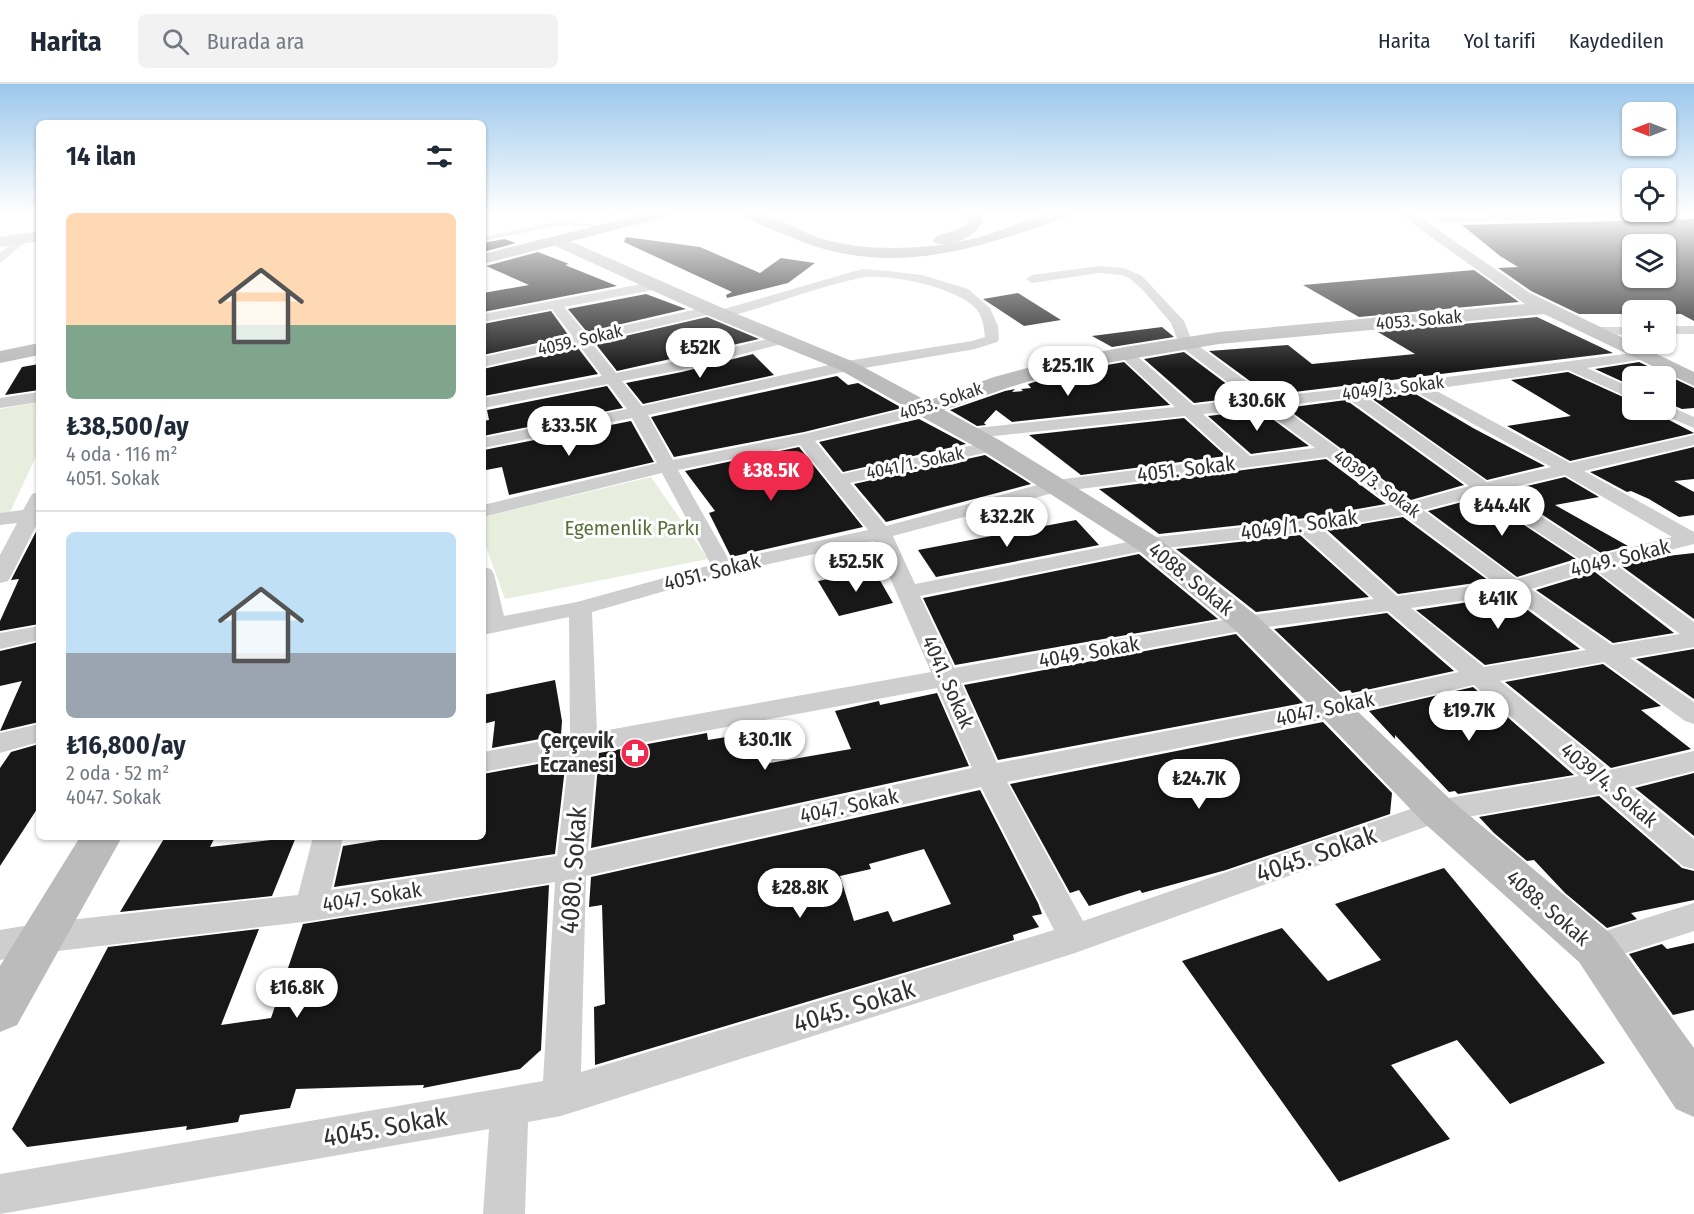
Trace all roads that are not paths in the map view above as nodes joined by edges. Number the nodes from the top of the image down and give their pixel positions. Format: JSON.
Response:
{"nodes":[{"id":1,"x":611,"y":265,"type":"edge"},
{"id":2,"x":1477,"y":265,"type":"edge"},
{"id":3,"x":1499,"y":265,"type":"edge"},
{"id":4,"x":1032,"y":279,"type":"dead end"},
{"id":5,"x":658,"y":285,"type":"junction"},
{"id":6,"x":556,"y":304,"type":"junction"},
{"id":7,"x":1547,"y":308,"type":"junction"},
{"id":8,"x":716,"y":312,"type":"junction"},
{"id":9,"x":486,"y":317,"type":"edge"},
{"id":10,"x":1676,"y":330,"type":"edge"},
{"id":11,"x":1694,"y":330,"type":"edge"},
{"id":12,"x":1593,"y":331,"type":"junction"},
{"id":13,"x":1622,"y":331,"type":"edge"},
{"id":14,"x":585,"y":339,"type":"junction"},
{"id":15,"x":784,"y":339,"type":"junction"},
{"id":16,"x":1185,"y":343,"type":"junction"},
{"id":17,"x":36,"y":350,"type":"edge"},
{"id":18,"x":1125,"y":353,"type":"junction"},
{"id":19,"x":1640,"y":356,"type":"junction"},
{"id":20,"x":0,"y":357,"type":"edge"},
{"id":21,"x":486,"y":361,"type":"edge"},
{"id":22,"x":1569,"y":364,"type":"junction"},
{"id":23,"x":847,"y":366,"type":"junction"},
{"id":24,"x":612,"y":379,"type":"junction"},
{"id":25,"x":1694,"y":380,"type":"edge"},
{"id":26,"x":1417,"y":386,"type":"junction"},
{"id":27,"x":1622,"y":389,"type":"edge"},
{"id":28,"x":1350,"y":393,"type":"junction"},
{"id":29,"x":36,"y":397,"type":"edge"},
{"id":30,"x":486,"y":402,"type":"edge"},
{"id":31,"x":1264,"y":402,"type":"junction"},
{"id":32,"x":0,"y":403,"type":"edge"},
{"id":33,"x":922,"y":410,"type":"junction"},
{"id":34,"x":1189,"y":411,"type":"junction"},
{"id":35,"x":638,"y":413,"type":"junction"},
{"id":36,"x":1676,"y":414,"type":"edge"},
{"id":37,"x":1694,"y":423,"type":"edge"},
{"id":38,"x":804,"y":439,"type":"junction"},
{"id":39,"x":979,"y":440,"type":"junction"},
{"id":40,"x":1694,"y":440,"type":"edge"},
{"id":41,"x":486,"y":441,"type":"edge"},
{"id":42,"x":1331,"y":451,"type":"junction"},
{"id":43,"x":1245,"y":461,"type":"junction"},
{"id":44,"x":669,"y":466,"type":"junction"},
{"id":45,"x":1570,"y":470,"type":"junction"},
{"id":46,"x":839,"y":480,"type":"junction"},
{"id":47,"x":1056,"y":486,"type":"junction"},
{"id":48,"x":1484,"y":488,"type":"junction"},
{"id":49,"x":1410,"y":508,"type":"junction"},
{"id":50,"x":36,"y":510,"type":"edge"},
{"id":51,"x":486,"y":510,"type":"edge"},
{"id":52,"x":0,"y":519,"type":"edge"},
{"id":53,"x":1306,"y":526,"type":"junction"},
{"id":54,"x":881,"y":533,"type":"junction"},
{"id":55,"x":1689,"y":543,"type":"edge"},
{"id":56,"x":1148,"y":544,"type":"junction"},
{"id":57,"x":1598,"y":562,"type":"junction"},
{"id":58,"x":723,"y":568,"type":"junction"},
{"id":59,"x":0,"y":576,"type":"edge"},
{"id":60,"x":1514,"y":586,"type":"junction"},
{"id":61,"x":907,"y":592,"type":"junction"},
{"id":62,"x":486,"y":600,"type":"edge"},
{"id":63,"x":1392,"y":603,"type":"junction"},
{"id":64,"x":580,"y":608,"type":"junction"},
{"id":65,"x":1246,"y":623,"type":"junction"},
{"id":66,"x":489,"y":626,"type":"edge"},
{"id":67,"x":1694,"y":633,"type":"edge"},
{"id":68,"x":36,"y":634,"type":"edge"},
{"id":69,"x":1694,"y":639,"type":"edge"},
{"id":70,"x":0,"y":641,"type":"edge"},
{"id":71,"x":1608,"y":653,"type":"junction"},
{"id":72,"x":1479,"y":676,"type":"junction"},
{"id":73,"x":946,"y":678,"type":"junction"},
{"id":74,"x":1335,"y":708,"type":"junction"},
{"id":75,"x":1694,"y":715,"type":"edge"},
{"id":76,"x":36,"y":734,"type":"edge"},
{"id":77,"x":0,"y":742,"type":"edge"},
{"id":78,"x":584,"y":743,"type":"junction"},
{"id":79,"x":486,"y":761,"type":"edge"},
{"id":80,"x":1694,"y":761,"type":"edge"},
{"id":81,"x":989,"y":775,"type":"junction"},
{"id":82,"x":1606,"y":783,"type":"junction"},
{"id":83,"x":1437,"y":812,"type":"junction"},
{"id":84,"x":100,"y":840,"type":"edge"},
{"id":85,"x":327,"y":840,"type":"edge"},
{"id":86,"x":1694,"y":857,"type":"edge"},
{"id":87,"x":571,"y":867,"type":"junction"},
{"id":88,"x":312,"y":906,"type":"junction"},
{"id":89,"x":1694,"y":917,"type":"edge"},
{"id":90,"x":1075,"y":938,"type":"junction"},
{"id":91,"x":20,"y":941,"type":"edge"},
{"id":92,"x":1595,"y":948,"type":"junction"},
{"id":93,"x":0,"y":1009,"type":"edge"},
{"id":94,"x":1694,"y":1091,"type":"edge"},
{"id":95,"x":561,"y":1097,"type":"junction"},
{"id":96,"x":510,"y":1106,"type":"junction"},
{"id":97,"x":0,"y":1194,"type":"edge"},
{"id":98,"x":504,"y":1214,"type":"edge"}],
"edges":[{"from":1,"to":5,"type":"street","name":"4088. Sokak"},
{"from":2,"to":7,"type":"street"},
{"from":3,"to":7,"type":"street"},
{"from":4,"to":16,"type":"street","name":"4039/3. Sokak"},
{"from":5,"to":6,"type":"street"},
{"from":5,"to":8,"type":"street","name":"4088. Sokak"},
{"from":6,"to":9,"type":"street"},
{"from":6,"to":14,"type":"street"},
{"from":7,"to":12,"type":"street"},
{"from":7,"to":16,"type":"street","name":"4053. Sokak"},
{"from":8,"to":14,"type":"street","name":"4059. Sokak"},
{"from":8,"to":15,"type":"street","name":"4088. Sokak"},
{"from":8,"to":23,"type":"street","name":"4059. Sokak"},
{"from":10,"to":11,"type":"street"},
{"from":12,"to":13,"type":"street"},
{"from":12,"to":19,"type":"street"},
{"from":14,"to":21,"type":"street","name":"4059. Sokak"},
{"from":14,"to":24,"type":"street"},
{"from":15,"to":23,"type":"street","name":"4088. Sokak"},
{"from":15,"to":24,"type":"street"},
{"from":16,"to":18,"type":"street","name":"4053. Sokak"},
{"from":16,"to":31,"type":"street","name":"4039/3. Sokak"},
{"from":17,"to":20,"type":"street"},
{"from":18,"to":33,"type":"street","name":"4053. Sokak"},
{"from":18,"to":34,"type":"street"},
{"from":19,"to":22,"type":"street","name":"4049/3. Sokak"},
{"from":19,"to":25,"type":"street"},
{"from":22,"to":26,"type":"street","name":"4049/3. Sokak"},
{"from":22,"to":27,"type":"street"},
{"from":23,"to":33,"type":"street","name":"4088. Sokak"},
{"from":23,"to":35,"type":"street"},
{"from":24,"to":30,"type":"street"},
{"from":24,"to":35,"type":"street"},
{"from":26,"to":28,"type":"street","name":"4049/3. Sokak"},
{"from":26,"to":45,"type":"street"},
{"from":28,"to":31,"type":"street","name":"4049/3. Sokak"},
{"from":28,"to":48,"type":"street"},
{"from":29,"to":32,"type":"street"},
{"from":31,"to":34,"type":"street","name":"4049/3. Sokak"},
{"from":31,"to":42,"type":"street","name":"4039/3. Sokak"},
{"from":33,"to":38,"type":"street","name":"4053. Sokak"},
{"from":33,"to":39,"type":"street","name":"4088. Sokak"},
{"from":34,"to":39,"type":"street","name":"4049/3. Sokak"},
{"from":34,"to":43,"type":"street"},
{"from":35,"to":41,"type":"street"},
{"from":35,"to":44,"type":"street"},
{"from":36,"to":37,"type":"street"},
{"from":38,"to":44,"type":"street","name":"4053. Sokak"},
{"from":38,"to":46,"type":"street","name":"4041. Sokak"},
{"from":39,"to":46,"type":"street","name":"4041/1. Sokak"},
{"from":39,"to":47,"type":"street","name":"4088. Sokak"},
{"from":40,"to":45,"type":"street","name":"4049/1. Sokak"},
{"from":42,"to":43,"type":"street","name":"4051. Sokak"},
{"from":42,"to":49,"type":"street","name":"4039/3. Sokak"},
{"from":43,"to":47,"type":"street","name":"4051. Sokak"},
{"from":44,"to":51,"type":"street","name":"4053. Sokak"},
{"from":44,"to":58,"type":"street"},
{"from":45,"to":48,"type":"street","name":"4049/1. Sokak"},
{"from":45,"to":55,"type":"street"},
{"from":46,"to":54,"type":"street","name":"4041. Sokak"},
{"from":47,"to":54,"type":"street","name":"4051. Sokak"},
{"from":47,"to":56,"type":"street","name":"4088. Sokak"},
{"from":48,"to":49,"type":"street","name":"4049/1. Sokak"},
{"from":48,"to":57,"type":"street"},
{"from":49,"to":53,"type":"street","name":"4049/1. Sokak"},
{"from":49,"to":60,"type":"street","name":"4039/3. Sokak"},
{"from":50,"to":52,"type":"street"},
{"from":50,"to":59,"type":"street"},
{"from":53,"to":56,"type":"street","name":"4049/1. Sokak"},
{"from":53,"to":63,"type":"street","name":"4039/4. Sokak"},
{"from":54,"to":58,"type":"street","name":"4051. Sokak"},
{"from":54,"to":61,"type":"street","name":"4041. Sokak"},
{"from":55,"to":57,"type":"street","name":"4049. Sokak"},
{"from":56,"to":61,"type":"street","name":"4049/1. Sokak"},
{"from":56,"to":65,"type":"street","name":"4088. Sokak"},
{"from":57,"to":60,"type":"street","name":"4049. Sokak"},
{"from":57,"to":67,"type":"street"},
{"from":58,"to":64,"type":"street","name":"4051. Sokak"},
{"from":60,"to":63,"type":"street","name":"4049. Sokak"},
{"from":60,"to":71,"type":"street","name":"4039/3. Sokak"},
{"from":61,"to":73,"type":"street","name":"4041. Sokak"},
{"from":62,"to":66,"type":"street"},
{"from":63,"to":65,"type":"street","name":"4049. Sokak"},
{"from":63,"to":72,"type":"street","name":"4039/4. Sokak"},
{"from":64,"to":66,"type":"street","name":"4051. Sokak"},
{"from":64,"to":78,"type":"street","name":"4080. Sokak"},
{"from":65,"to":73,"type":"street","name":"4049. Sokak"},
{"from":65,"to":74,"type":"street","name":"4088. Sokak"},
{"from":68,"to":70,"type":"street"},
{"from":69,"to":71,"type":"street","name":"4047. Sokak"},
{"from":71,"to":72,"type":"street","name":"4047. Sokak"},
{"from":71,"to":75,"type":"street","name":"4039/3. Sokak"},
{"from":72,"to":74,"type":"street","name":"4047. Sokak"},
{"from":72,"to":82,"type":"street","name":"4039/4. Sokak"},
{"from":73,"to":78,"type":"street","name":"4049. Sokak"},
{"from":73,"to":81,"type":"street","name":"4041. Sokak"},
{"from":74,"to":81,"type":"street","name":"4047. Sokak"},
{"from":74,"to":83,"type":"street","name":"4088. Sokak"},
{"from":76,"to":77,"type":"street"},
{"from":78,"to":79,"type":"street","name":"4049. Sokak"},
{"from":78,"to":87,"type":"street","name":"4080. Sokak"},
{"from":80,"to":82,"type":"street","name":"4045. Sokak"},
{"from":81,"to":87,"type":"street","name":"4047. Sokak"},
{"from":81,"to":90,"type":"street","name":"4041. Sokak"},
{"from":82,"to":83,"type":"street","name":"4045. Sokak"},
{"from":82,"to":86,"type":"street","name":"4039/4. Sokak"},
{"from":83,"to":90,"type":"street","name":"4045. Sokak"},
{"from":83,"to":92,"type":"street","name":"4088. Sokak"},
{"from":84,"to":91,"type":"street"},
{"from":85,"to":88,"type":"street"},
{"from":87,"to":88,"type":"street","name":"4047. Sokak"},
{"from":87,"to":95,"type":"street","name":"4080. Sokak"},
{"from":88,"to":91,"type":"street","name":"4047. Sokak"},
{"from":89,"to":92,"type":"street"},
{"from":90,"to":95,"type":"street","name":"4045. Sokak"},
{"from":91,"to":93,"type":"street"},
{"from":92,"to":94,"type":"street","name":"4088. Sokak"},
{"from":95,"to":96,"type":"street","name":"4045. Sokak"},
{"from":96,"to":97,"type":"street","name":"4045. Sokak"},
{"from":96,"to":98,"type":"street"}]}
